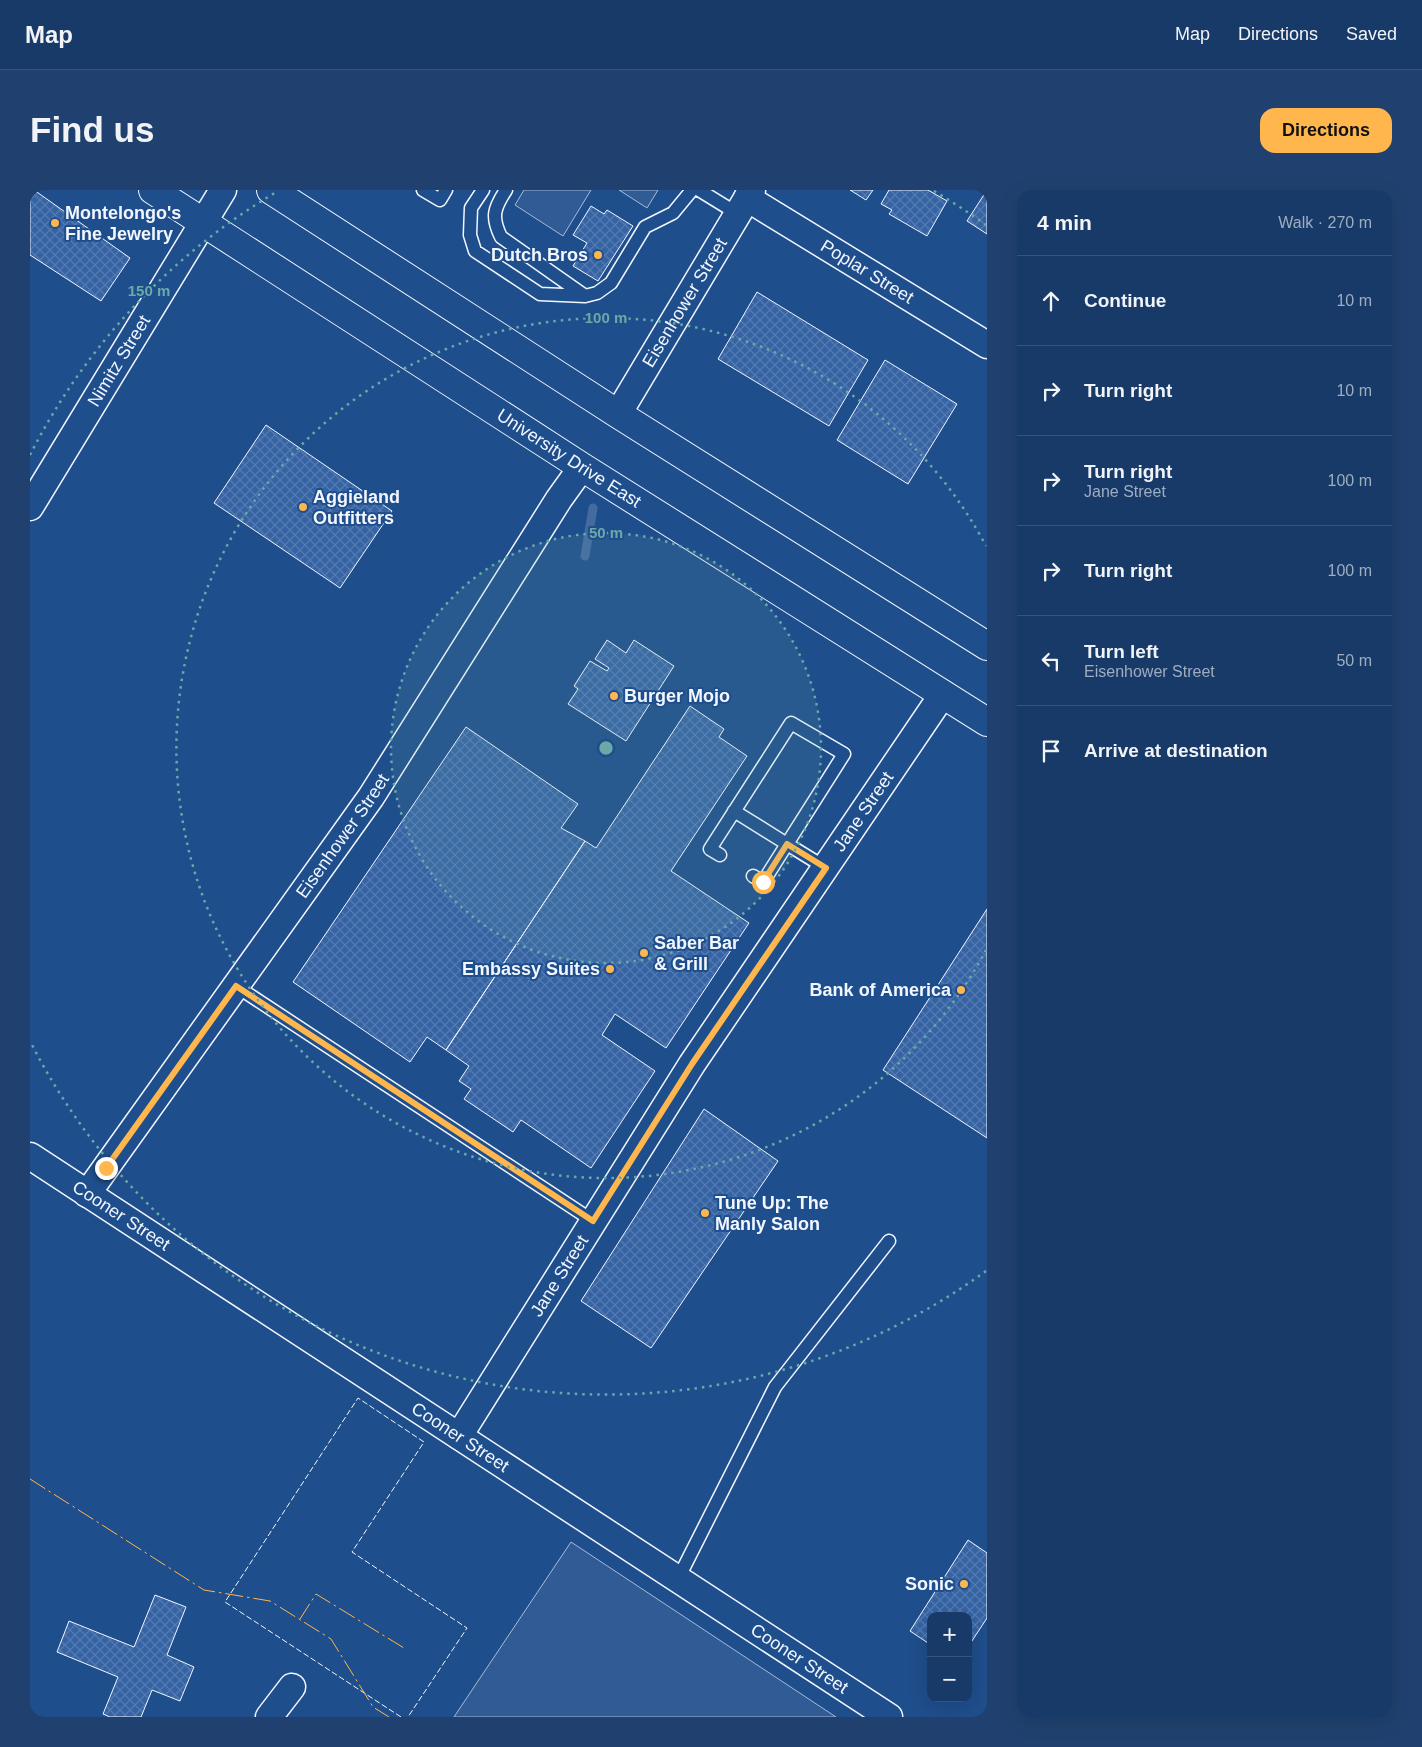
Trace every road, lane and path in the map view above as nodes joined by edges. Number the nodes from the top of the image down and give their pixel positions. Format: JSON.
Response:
{"nodes":[{"id":1,"x":153,"y":190,"type":"edge"},
{"id":2,"x":223,"y":190,"type":"edge"},
{"id":3,"x":271,"y":190,"type":"edge"},
{"id":4,"x":423,"y":190,"type":"edge"},
{"id":5,"x":483,"y":190,"type":"edge"},
{"id":6,"x":506,"y":190,"type":"edge"},
{"id":7,"x":692,"y":190,"type":"edge"},
{"id":8,"x":699,"y":190,"type":"edge"},
{"id":9,"x":443,"y":195,"type":"edge"},
{"id":10,"x":746,"y":201,"type":"edge"},
{"id":11,"x":203,"y":223,"type":"junction"},
{"id":12,"x":584,"y":296,"type":"junction"},
{"id":13,"x":987,"y":345,"type":"edge"},
{"id":14,"x":618,"y":414,"type":"junction"},
{"id":15,"x":582,"y":467,"type":"junction"},
{"id":16,"x":30,"y":507,"type":"edge"},
{"id":17,"x":987,"y":646,"type":"edge"},
{"id":18,"x":943,"y":694,"type":"junction"},
{"id":19,"x":987,"y":722,"type":"edge"},
{"id":20,"x":734,"y":811,"type":"junction"},
{"id":21,"x":787,"y":844,"type":"junction"},
{"id":22,"x":720,"y":855,"type":"dead end"},
{"id":23,"x":826,"y":868,"type":"junction"},
{"id":24,"x":753,"y":876,"type":"dead end"},
{"id":25,"x":236,"y":986,"type":"junction"},
{"id":26,"x":30,"y":1156,"type":"edge"},
{"id":27,"x":87,"y":1194,"type":"junction"},
{"id":28,"x":593,"y":1221,"type":"junction"},
{"id":29,"x":889,"y":1241,"type":"dead end"},
{"id":30,"x":459,"y":1436,"type":"junction"},
{"id":31,"x":678,"y":1579,"type":"junction"},
{"id":32,"x":292,"y":1687,"type":"dead end"},
{"id":33,"x":269,"y":1717,"type":"edge"},
{"id":34,"x":890,"y":1717,"type":"edge"}],
"edges":[{"from":1,"to":11,"type":"main road","name":"University Drive East"},
{"from":2,"to":11,"type":"street","name":"Nimitz Street"},
{"from":3,"to":14,"type":"main road"},
{"from":4,"to":9,"type":"lane"},
{"from":5,"to":12,"type":"lane"},
{"from":6,"to":12,"type":"lane"},
{"from":7,"to":12,"type":"lane"},
{"from":8,"to":10,"type":"lane"},
{"from":10,"to":13,"type":"street","name":"Poplar Street"},
{"from":10,"to":14,"type":"street","name":"Eisenhower Street"},
{"from":11,"to":15,"type":"main road","name":"University Drive East"},
{"from":11,"to":16,"type":"street","name":"Nimitz Street"},
{"from":14,"to":17,"type":"main road"},
{"from":15,"to":18,"type":"main road","name":"University Drive East"},
{"from":15,"to":25,"type":"street","name":"Eisenhower Street"},
{"from":18,"to":19,"type":"main road","name":"University Drive East"},
{"from":18,"to":23,"type":"street","name":"Jane Street"},
{"from":20,"to":21,"type":"lane"},
{"from":20,"to":21,"type":"lane"},
{"from":20,"to":22,"type":"lane"},
{"from":21,"to":23,"type":"lane"},
{"from":21,"to":24,"type":"lane"},
{"from":23,"to":28,"type":"street","name":"Jane Street"},
{"from":25,"to":27,"type":"street","name":"Eisenhower Street"},
{"from":25,"to":28,"type":"lane"},
{"from":26,"to":27,"type":"street","name":"Cooner Street"},
{"from":27,"to":30,"type":"street","name":"Cooner Street"},
{"from":28,"to":30,"type":"street","name":"Jane Street"},
{"from":29,"to":31,"type":"lane"},
{"from":30,"to":31,"type":"street","name":"Cooner Street"},
{"from":31,"to":34,"type":"street","name":"Cooner Street"},
{"from":32,"to":33,"type":"street"}]}
